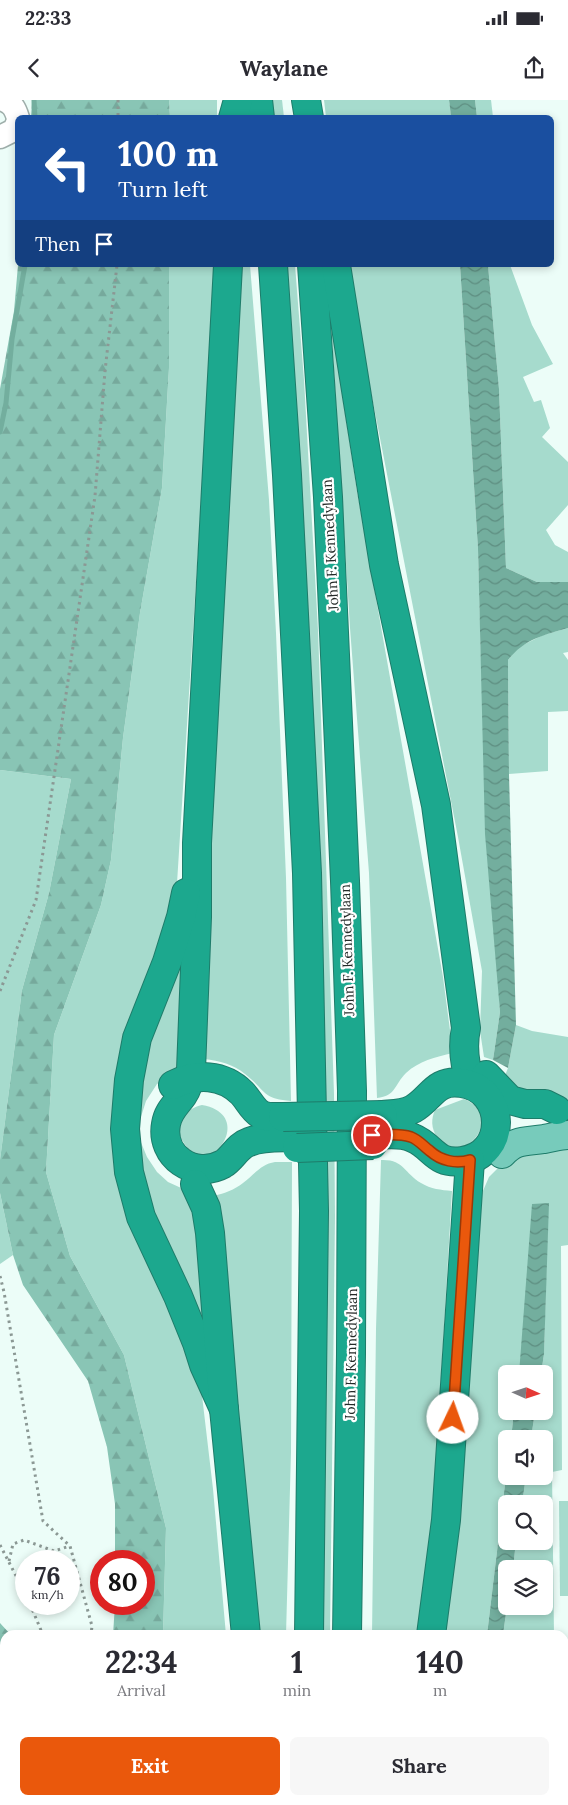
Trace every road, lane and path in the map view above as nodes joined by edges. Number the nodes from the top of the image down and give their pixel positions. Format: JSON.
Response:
{"nodes":[{"id":1,"x":3,"y":100,"type":"edge"},
{"id":2,"x":118,"y":100,"type":"edge"},
{"id":3,"x":238,"y":100,"type":"edge"},
{"id":4,"x":258,"y":100,"type":"edge"},
{"id":5,"x":299,"y":100,"type":"edge"},
{"id":6,"x":306,"y":100,"type":"edge"},
{"id":7,"x":17,"y":115,"type":"edge"},
{"id":8,"x":118,"y":115,"type":"edge"},
{"id":9,"x":234,"y":115,"type":"edge"},
{"id":10,"x":260,"y":115,"type":"edge"},
{"id":11,"x":300,"y":115,"type":"edge"},
{"id":12,"x":308,"y":115,"type":"edge"},
{"id":13,"x":15,"y":128,"type":"edge"},
{"id":14,"x":0,"y":137,"type":"edge"},
{"id":15,"x":117,"y":267,"type":"edge"},
{"id":16,"x":228,"y":267,"type":"edge"},
{"id":17,"x":273,"y":267,"type":"edge"},
{"id":18,"x":312,"y":267,"type":"edge"},
{"id":19,"x":336,"y":267,"type":"edge"},
{"id":20,"x":196,"y":843,"type":"junction"},
{"id":21,"x":0,"y":991,"type":"edge"},
{"id":22,"x":466,"y":1028,"type":"junction"},
{"id":23,"x":190,"y":1078,"type":"junction"},
{"id":24,"x":471,"y":1085,"type":"junction"},
{"id":25,"x":494,"y":1110,"type":"junction"},
{"id":26,"x":563,"y":1122,"type":"edge"},
{"id":27,"x":384,"y":1132,"type":"junction"},
{"id":28,"x":283,"y":1134,"type":"junction"},
{"id":29,"x":498,"y":1145,"type":"junction"},
{"id":30,"x":469,"y":1167,"type":"junction"},
{"id":31,"x":195,"y":1184,"type":"junction"},
{"id":32,"x":0,"y":1276,"type":"edge"},
{"id":33,"x":0,"y":1289,"type":"edge"},
{"id":34,"x":4,"y":1292,"type":"junction"},
{"id":35,"x":224,"y":1409,"type":"junction"},
{"id":36,"x":0,"y":1545,"type":"edge"},
{"id":37,"x":70,"y":1546,"type":"junction"},
{"id":38,"x":8,"y":1561,"type":"junction"},
{"id":39,"x":15,"y":1575,"type":"edge"},
{"id":40,"x":35,"y":1615,"type":"edge"},
{"id":41,"x":41,"y":1630,"type":"edge"},
{"id":42,"x":92,"y":1630,"type":"edge"},
{"id":43,"x":246,"y":1630,"type":"edge"},
{"id":44,"x":309,"y":1630,"type":"edge"},
{"id":45,"x":347,"y":1630,"type":"edge"},
{"id":46,"x":432,"y":1630,"type":"edge"}],
"edges":[{"from":1,"to":7,"type":"street"},
{"from":2,"to":8,"type":"path"},
{"from":3,"to":9,"type":"highway"},
{"from":4,"to":10,"type":"highway"},
{"from":5,"to":11,"type":"highway"},
{"from":6,"to":12,"type":"highway"},
{"from":13,"to":14,"type":"street"},
{"from":15,"to":21,"type":"path"},
{"from":16,"to":20,"type":"highway"},
{"from":17,"to":44,"type":"highway"},
{"from":18,"to":45,"type":"highway","name":"John F. Kennedylaan"},
{"from":19,"to":22,"type":"highway"},
{"from":20,"to":23,"type":"highway"},
{"from":20,"to":35,"type":"highway"},
{"from":22,"to":24,"type":"highway"},
{"from":22,"to":26,"type":"highway"},
{"from":23,"to":28,"type":"highway"},
{"from":23,"to":28,"type":"highway"},
{"from":23,"to":31,"type":"highway"},
{"from":24,"to":25,"type":"highway"},
{"from":24,"to":27,"type":"highway"},
{"from":25,"to":26,"type":"highway"},
{"from":25,"to":29,"type":"highway"},
{"from":26,"to":29,"type":"main road"},
{"from":27,"to":28,"type":"highway","bridge":true},
{"from":27,"to":30,"type":"highway"},
{"from":28,"to":31,"type":"highway"},
{"from":29,"to":30,"type":"highway"},
{"from":30,"to":46,"type":"highway"},
{"from":31,"to":35,"type":"highway"},
{"from":32,"to":34,"type":"path"},
{"from":33,"to":34,"type":"path"},
{"from":34,"to":37,"type":"path"},
{"from":35,"to":43,"type":"highway"},
{"from":36,"to":38,"type":"path"},
{"from":37,"to":38,"type":"path"},
{"from":37,"to":42,"type":"path"},
{"from":38,"to":39,"type":"path"},
{"from":40,"to":41,"type":"path"}]}
